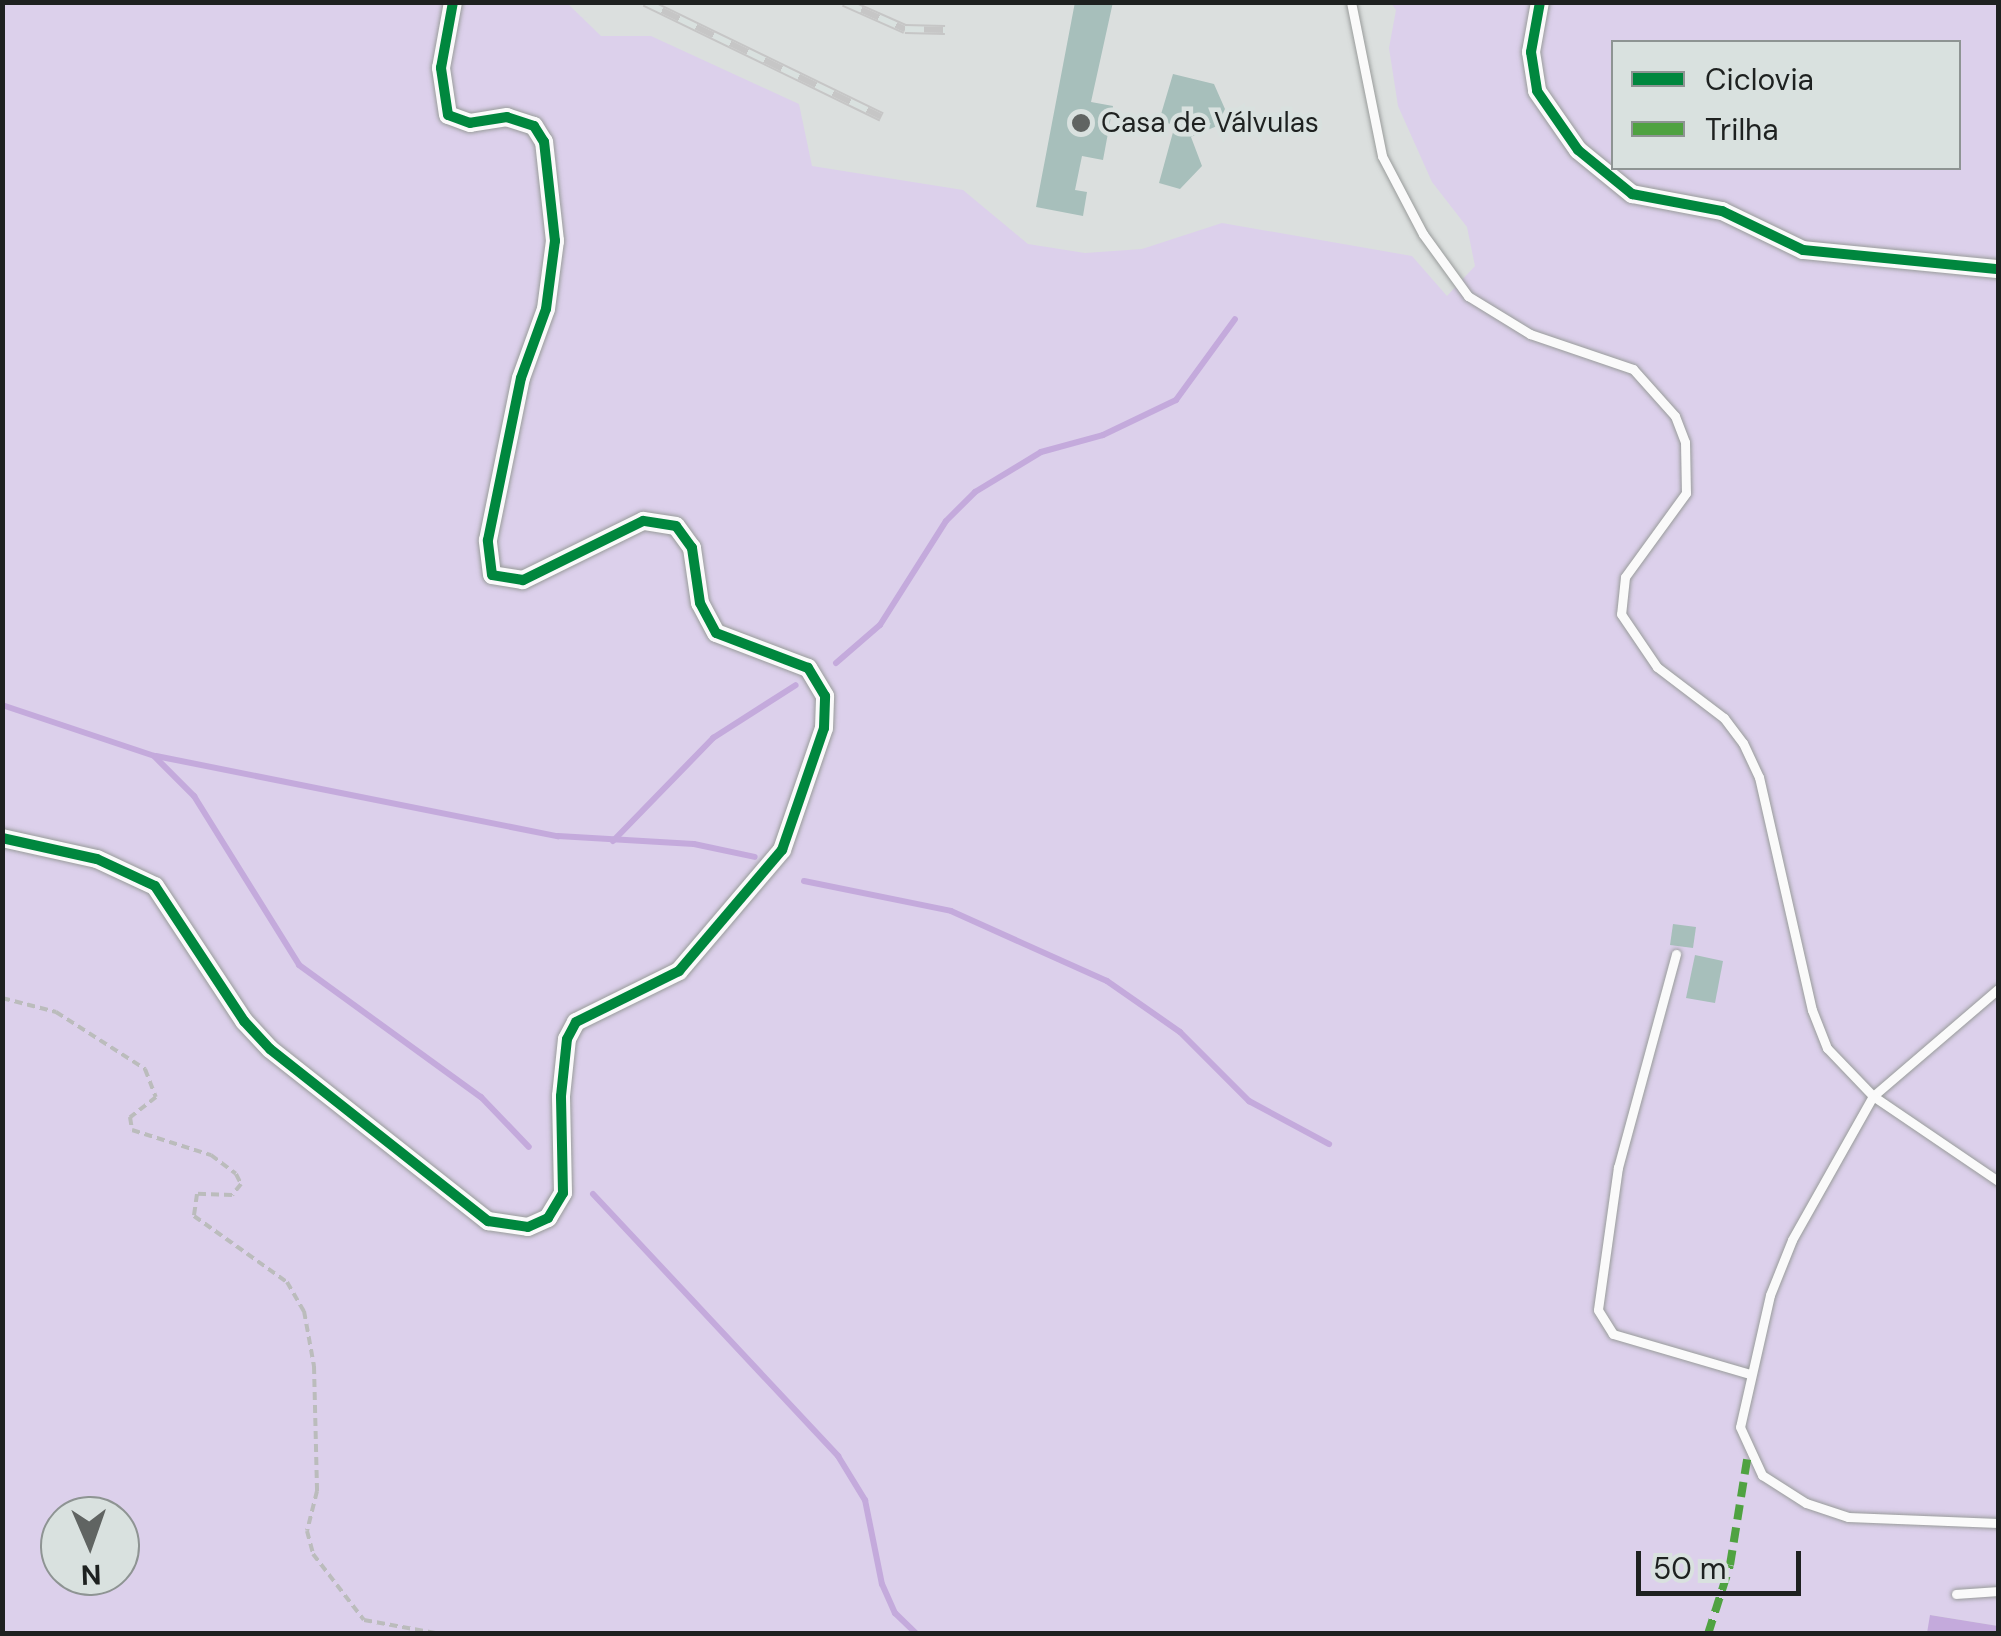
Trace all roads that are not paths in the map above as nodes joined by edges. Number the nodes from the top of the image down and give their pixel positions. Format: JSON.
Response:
{"nodes":[{"id":1,"x":453,"y":2,"type":"edge"},
{"id":2,"x":1351,"y":2,"type":"edge"},
{"id":3,"x":1540,"y":2,"type":"edge"},
{"id":4,"x":1998,"y":270,"type":"edge"},
{"id":5,"x":2,"y":838,"type":"edge"},
{"id":6,"x":1676,"y":954,"type":"dead end"},
{"id":7,"x":1998,"y":989,"type":"edge"},
{"id":8,"x":1873,"y":1096,"type":"junction"},
{"id":9,"x":1998,"y":1181,"type":"edge"},
{"id":10,"x":1750,"y":1374,"type":"junction"},
{"id":11,"x":1998,"y":1523,"type":"edge"},
{"id":12,"x":1998,"y":1591,"type":"edge"},
{"id":13,"x":1956,"y":1594,"type":"dead end"}],
"edges":[{"from":1,"to":5,"type":"street"},
{"from":2,"to":8,"type":"lane"},
{"from":3,"to":4,"type":"street"},
{"from":6,"to":10,"type":"lane"},
{"from":7,"to":8,"type":"lane"},
{"from":8,"to":9,"type":"lane"},
{"from":8,"to":10,"type":"lane"},
{"from":10,"to":11,"type":"lane"},
{"from":12,"to":13,"type":"lane"}]}
